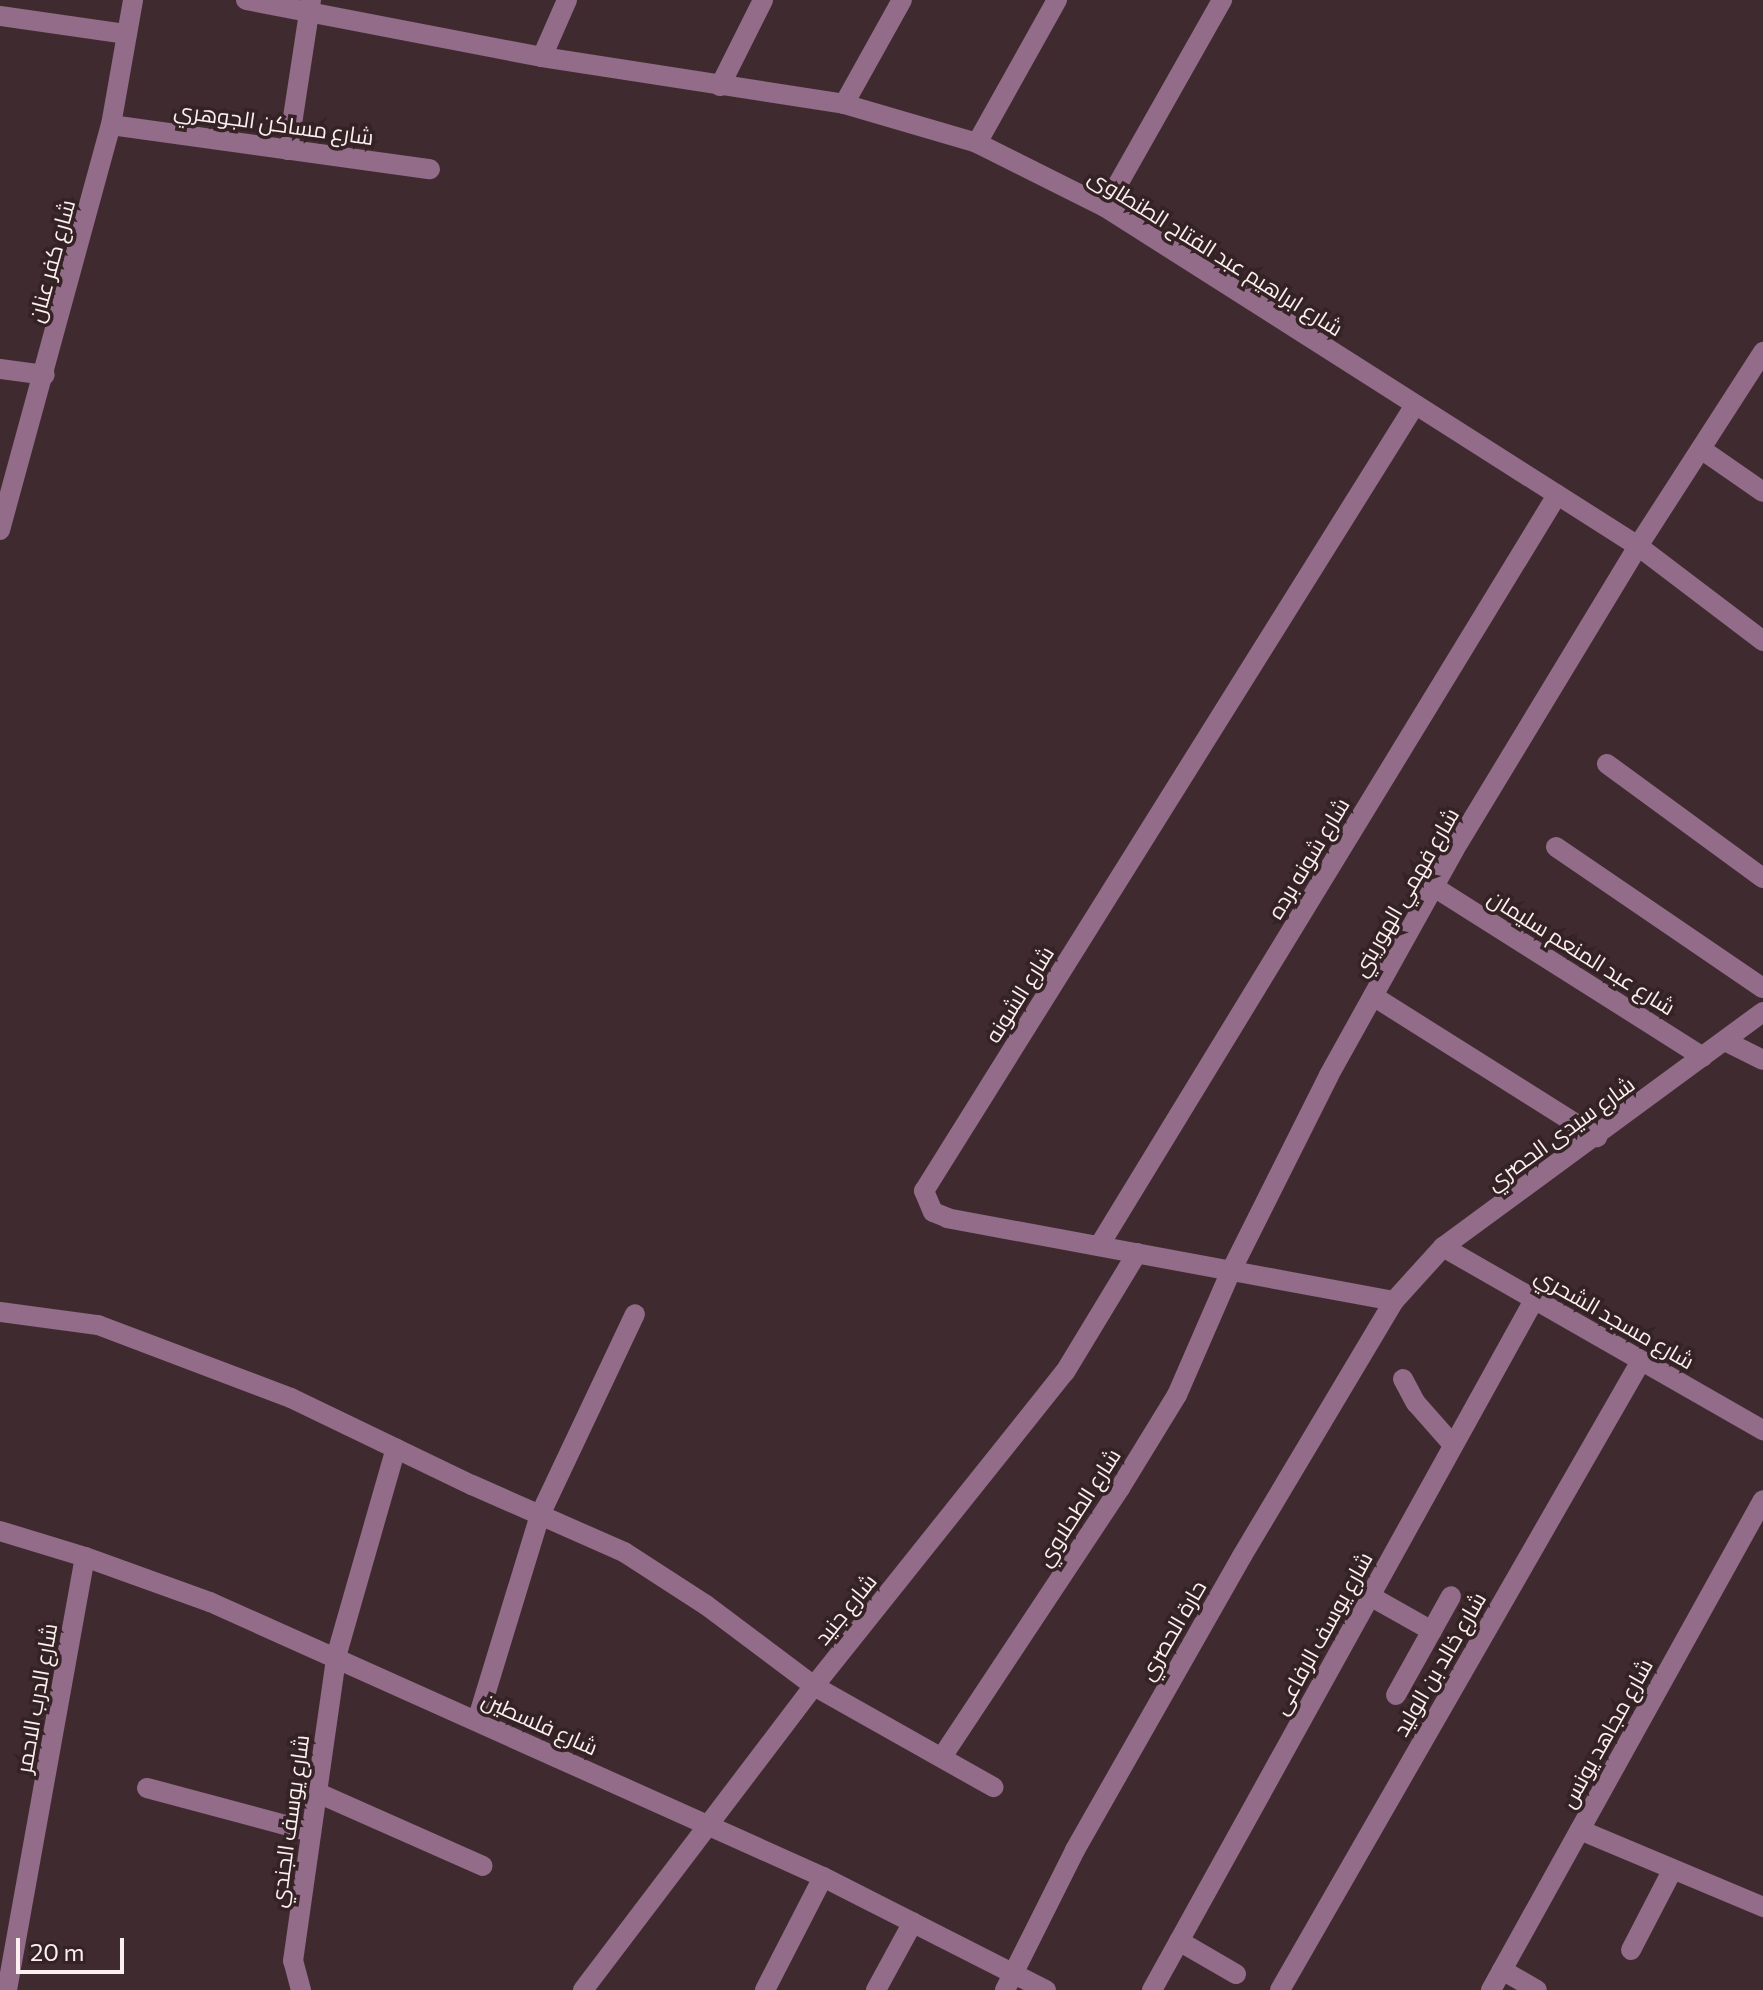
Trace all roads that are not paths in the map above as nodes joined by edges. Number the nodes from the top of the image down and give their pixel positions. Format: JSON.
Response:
{"nodes":[{"id":1,"x":133,"y":0,"type":"edge"},
{"id":2,"x":246,"y":0,"type":"edge"},
{"id":3,"x":567,"y":0,"type":"edge"},
{"id":4,"x":763,"y":0,"type":"edge"},
{"id":5,"x":902,"y":0,"type":"edge"},
{"id":6,"x":1057,"y":0,"type":"edge"},
{"id":7,"x":1222,"y":0,"type":"edge"},
{"id":8,"x":310,"y":6,"type":"edge"},
{"id":9,"x":0,"y":16,"type":"edge"},
{"id":10,"x":127,"y":34,"type":"junction"},
{"id":11,"x":542,"y":57,"type":"junction"},
{"id":12,"x":720,"y":86,"type":"junction"},
{"id":13,"x":844,"y":104,"type":"junction"},
{"id":14,"x":111,"y":125,"type":"junction"},
{"id":15,"x":977,"y":143,"type":"junction"},
{"id":16,"x":288,"y":150,"type":"junction"},
{"id":17,"x":430,"y":169,"type":"dead end"},
{"id":18,"x":1105,"y":207,"type":"junction"},
{"id":19,"x":1763,"y":352,"type":"edge"},
{"id":20,"x":0,"y":369,"type":"edge"},
{"id":21,"x":45,"y":375,"type":"junction"},
{"id":22,"x":1415,"y":405,"type":"junction"},
{"id":23,"x":1701,"y":449,"type":"junction"},
{"id":24,"x":1763,"y":492,"type":"edge"},
{"id":25,"x":1557,"y":495,"type":"junction"},
{"id":26,"x":0,"y":530,"type":"edge"},
{"id":27,"x":1638,"y":546,"type":"junction"},
{"id":28,"x":1763,"y":641,"type":"edge"},
{"id":29,"x":1607,"y":764,"type":"dead end"},
{"id":30,"x":1556,"y":847,"type":"dead end"},
{"id":31,"x":1763,"y":878,"type":"edge"},
{"id":32,"x":1434,"y":887,"type":"junction"},
{"id":33,"x":1763,"y":988,"type":"edge"},
{"id":34,"x":1373,"y":996,"type":"junction"},
{"id":35,"x":1763,"y":1012,"type":"edge"},
{"id":36,"x":1725,"y":1041,"type":"junction"},
{"id":37,"x":1703,"y":1057,"type":"junction"},
{"id":38,"x":1763,"y":1060,"type":"edge"},
{"id":39,"x":1597,"y":1137,"type":"junction"},
{"id":40,"x":1099,"y":1246,"type":"junction"},
{"id":41,"x":1443,"y":1247,"type":"junction"},
{"id":42,"x":1137,"y":1253,"type":"junction"},
{"id":43,"x":1231,"y":1271,"type":"junction"},
{"id":44,"x":1534,"y":1300,"type":"junction"},
{"id":45,"x":1394,"y":1301,"type":"junction"},
{"id":46,"x":0,"y":1312,"type":"edge"},
{"id":47,"x":635,"y":1314,"type":"dead end"},
{"id":48,"x":1641,"y":1361,"type":"junction"},
{"id":49,"x":1403,"y":1379,"type":"dead end"},
{"id":50,"x":1763,"y":1430,"type":"edge"},
{"id":51,"x":1453,"y":1445,"type":"junction"},
{"id":52,"x":396,"y":1448,"type":"junction"},
{"id":53,"x":1763,"y":1500,"type":"edge"},
{"id":54,"x":540,"y":1515,"type":"junction"},
{"id":55,"x":0,"y":1531,"type":"edge"},
{"id":56,"x":85,"y":1557,"type":"junction"},
{"id":57,"x":1370,"y":1596,"type":"junction"},
{"id":58,"x":1451,"y":1596,"type":"dead end"},
{"id":59,"x":1432,"y":1631,"type":"junction"},
{"id":60,"x":336,"y":1657,"type":"junction"},
{"id":61,"x":814,"y":1686,"type":"junction"},
{"id":62,"x":1396,"y":1695,"type":"dead end"},
{"id":63,"x":477,"y":1721,"type":"junction"},
{"id":64,"x":942,"y":1757,"type":"junction"},
{"id":65,"x":993,"y":1787,"type":"dead end"},
{"id":66,"x":147,"y":1788,"type":"dead end"},
{"id":67,"x":318,"y":1793,"type":"junction"},
{"id":68,"x":710,"y":1826,"type":"junction"},
{"id":69,"x":1580,"y":1830,"type":"junction"},
{"id":70,"x":311,"y":1832,"type":"junction"},
{"id":71,"x":483,"y":1866,"type":"dead end"},
{"id":72,"x":1673,"y":1869,"type":"junction"},
{"id":73,"x":823,"y":1877,"type":"junction"},
{"id":74,"x":1763,"y":1907,"type":"edge"},
{"id":75,"x":913,"y":1922,"type":"junction"},
{"id":76,"x":1179,"y":1941,"type":"junction"},
{"id":77,"x":1631,"y":1950,"type":"dead end"},
{"id":78,"x":1502,"y":1970,"type":"junction"},
{"id":79,"x":1236,"y":1974,"type":"dead end"},
{"id":80,"x":1010,"y":1982,"type":"edge"},
{"id":81,"x":7,"y":1990,"type":"edge"},
{"id":82,"x":301,"y":1990,"type":"edge"},
{"id":83,"x":583,"y":1990,"type":"edge"},
{"id":84,"x":765,"y":1990,"type":"edge"},
{"id":85,"x":876,"y":1990,"type":"edge"},
{"id":86,"x":1046,"y":1990,"type":"edge"},
{"id":87,"x":1152,"y":1990,"type":"edge"},
{"id":88,"x":1280,"y":1990,"type":"edge"},
{"id":89,"x":1491,"y":1990,"type":"edge"},
{"id":90,"x":1537,"y":1990,"type":"edge"}],
"edges":[{"from":1,"to":10,"type":"street","name":"شارع كفر عنان"},
{"from":2,"to":8,"type":"street","name":"شارع ابراهيم عبد الفتاح الطنطاوى"},
{"from":3,"to":11,"type":"street"},
{"from":4,"to":12,"type":"street"},
{"from":5,"to":13,"type":"street"},
{"from":6,"to":15,"type":"street"},
{"from":7,"to":18,"type":"street"},
{"from":8,"to":11,"type":"street","name":"شارع ابراهيم عبد الفتاح الطنطاوى"},
{"from":8,"to":16,"type":"street"},
{"from":9,"to":10,"type":"street"},
{"from":10,"to":14,"type":"street","name":"شارع كفر عنان"},
{"from":11,"to":12,"type":"street","name":"شارع ابراهيم عبد الفتاح الطنطاوى"},
{"from":12,"to":13,"type":"street","name":"شارع ابراهيم عبد الفتاح الطنطاوى"},
{"from":13,"to":15,"type":"street","name":"شارع ابراهيم عبد الفتاح الطنطاوى"},
{"from":14,"to":16,"type":"street","name":"شارع مساكن الجوهري"},
{"from":14,"to":21,"type":"street","name":"شارع كفر عنان"},
{"from":15,"to":18,"type":"street","name":"شارع ابراهيم عبد الفتاح الطنطاوى"},
{"from":16,"to":17,"type":"street","name":"شارع مساكن الجوهري"},
{"from":18,"to":22,"type":"street","name":"شارع ابراهيم عبد الفتاح الطنطاوى"},
{"from":19,"to":23,"type":"street","name":"شارع فهمي الهوريني"},
{"from":20,"to":21,"type":"street"},
{"from":21,"to":26,"type":"street","name":"شارع كفر عنان"},
{"from":22,"to":25,"type":"street","name":"شارع ابراهيم عبد الفتاح الطنطاوى"},
{"from":22,"to":40,"type":"street","name":"شارع الشونه"},
{"from":23,"to":24,"type":"street"},
{"from":23,"to":27,"type":"street","name":"شارع فهمي الهوريني"},
{"from":25,"to":27,"type":"street","name":"شارع ابراهيم عبد الفتاح الطنطاوى"},
{"from":25,"to":40,"type":"street","name":"شارع شونه برده"},
{"from":27,"to":28,"type":"street","name":"شارع ابراهيم عبد الفتاح الطنطاوى"},
{"from":27,"to":32,"type":"street","name":"شارع فهمي الهوريني"},
{"from":29,"to":31,"type":"street"},
{"from":30,"to":33,"type":"street"},
{"from":32,"to":34,"type":"street","name":"شارع فهمي الهوريني"},
{"from":32,"to":37,"type":"street","name":"شارع عبد المنعم سليمان"},
{"from":34,"to":39,"type":"street"},
{"from":34,"to":43,"type":"street","name":"شارع فهمي الهوريني"},
{"from":35,"to":36,"type":"street","name":"شارع سيدى الحصري"},
{"from":36,"to":37,"type":"street","name":"شارع سيدى الحصري"},
{"from":36,"to":38,"type":"street"},
{"from":37,"to":39,"type":"street","name":"شارع سيدى الحصري"},
{"from":39,"to":41,"type":"street","name":"شارع سيدى الحصري"},
{"from":40,"to":42,"type":"street","name":"شارع الشونه"},
{"from":41,"to":44,"type":"street","name":"شارع مسجد الشحري"},
{"from":41,"to":45,"type":"street","name":"شارع سيدى الحصري"},
{"from":42,"to":43,"type":"street","name":"شارع الشونه"},
{"from":42,"to":61,"type":"street","name":"شارع جنيد"},
{"from":43,"to":45,"type":"street","name":"شارع الشونه"},
{"from":43,"to":64,"type":"street","name":"شارع الطحلاوي"},
{"from":44,"to":48,"type":"street","name":"شارع مسجد الشحري"},
{"from":44,"to":51,"type":"street","name":"شارع يوسف الرفاعى"},
{"from":45,"to":80,"type":"street","name":"حارة الحصري"},
{"from":46,"to":52,"type":"street"},
{"from":47,"to":54,"type":"street"},
{"from":48,"to":50,"type":"street","name":"شارع مسجد الشحري"},
{"from":48,"to":88,"type":"street","name":"شارع خالد بن الوليد"},
{"from":49,"to":51,"type":"street"},
{"from":51,"to":57,"type":"street","name":"شارع يوسف الرفاعى"},
{"from":52,"to":54,"type":"street"},
{"from":52,"to":60,"type":"street","name":"شارع يوسف الجندي"},
{"from":53,"to":69,"type":"street","name":"شارع مجاهد يونس"},
{"from":54,"to":61,"type":"street"},
{"from":54,"to":63,"type":"street"},
{"from":55,"to":56,"type":"street","name":"شارع فلسطين"},
{"from":56,"to":60,"type":"street","name":"شارع فلسطين"},
{"from":56,"to":81,"type":"street","name":"شارع الدرب الاحمر"},
{"from":57,"to":59,"type":"street"},
{"from":57,"to":76,"type":"street","name":"شارع يوسف الرفاعى"},
{"from":58,"to":59,"type":"street"},
{"from":59,"to":62,"type":"street"},
{"from":60,"to":63,"type":"street","name":"شارع فلسطين"},
{"from":60,"to":67,"type":"street","name":"شارع يوسف الجندي"},
{"from":61,"to":64,"type":"street"},
{"from":61,"to":68,"type":"street","name":"شارع جنيد"},
{"from":63,"to":68,"type":"street","name":"شارع فلسطين"},
{"from":64,"to":65,"type":"street"},
{"from":66,"to":70,"type":"street"},
{"from":67,"to":70,"type":"street","name":"شارع يوسف الجندي"},
{"from":67,"to":71,"type":"street"},
{"from":68,"to":73,"type":"street","name":"شارع فلسطين"},
{"from":68,"to":83,"type":"street","name":"شارع جنيد"},
{"from":69,"to":72,"type":"street"},
{"from":69,"to":78,"type":"street","name":"شارع مجاهد يونس"},
{"from":70,"to":82,"type":"street","name":"شارع يوسف الجندي"},
{"from":72,"to":74,"type":"street"},
{"from":72,"to":77,"type":"street"},
{"from":73,"to":75,"type":"street","name":"شارع فلسطين"},
{"from":73,"to":84,"type":"street"},
{"from":75,"to":80,"type":"street","name":"شارع فلسطين"},
{"from":75,"to":85,"type":"street"},
{"from":76,"to":79,"type":"street"},
{"from":76,"to":87,"type":"street","name":"شارع يوسف الرفاعى"},
{"from":78,"to":89,"type":"street","name":"شارع مجاهد يونس"},
{"from":78,"to":90,"type":"street"},
{"from":80,"to":86,"type":"street","name":"شارع فلسطين"}]}
